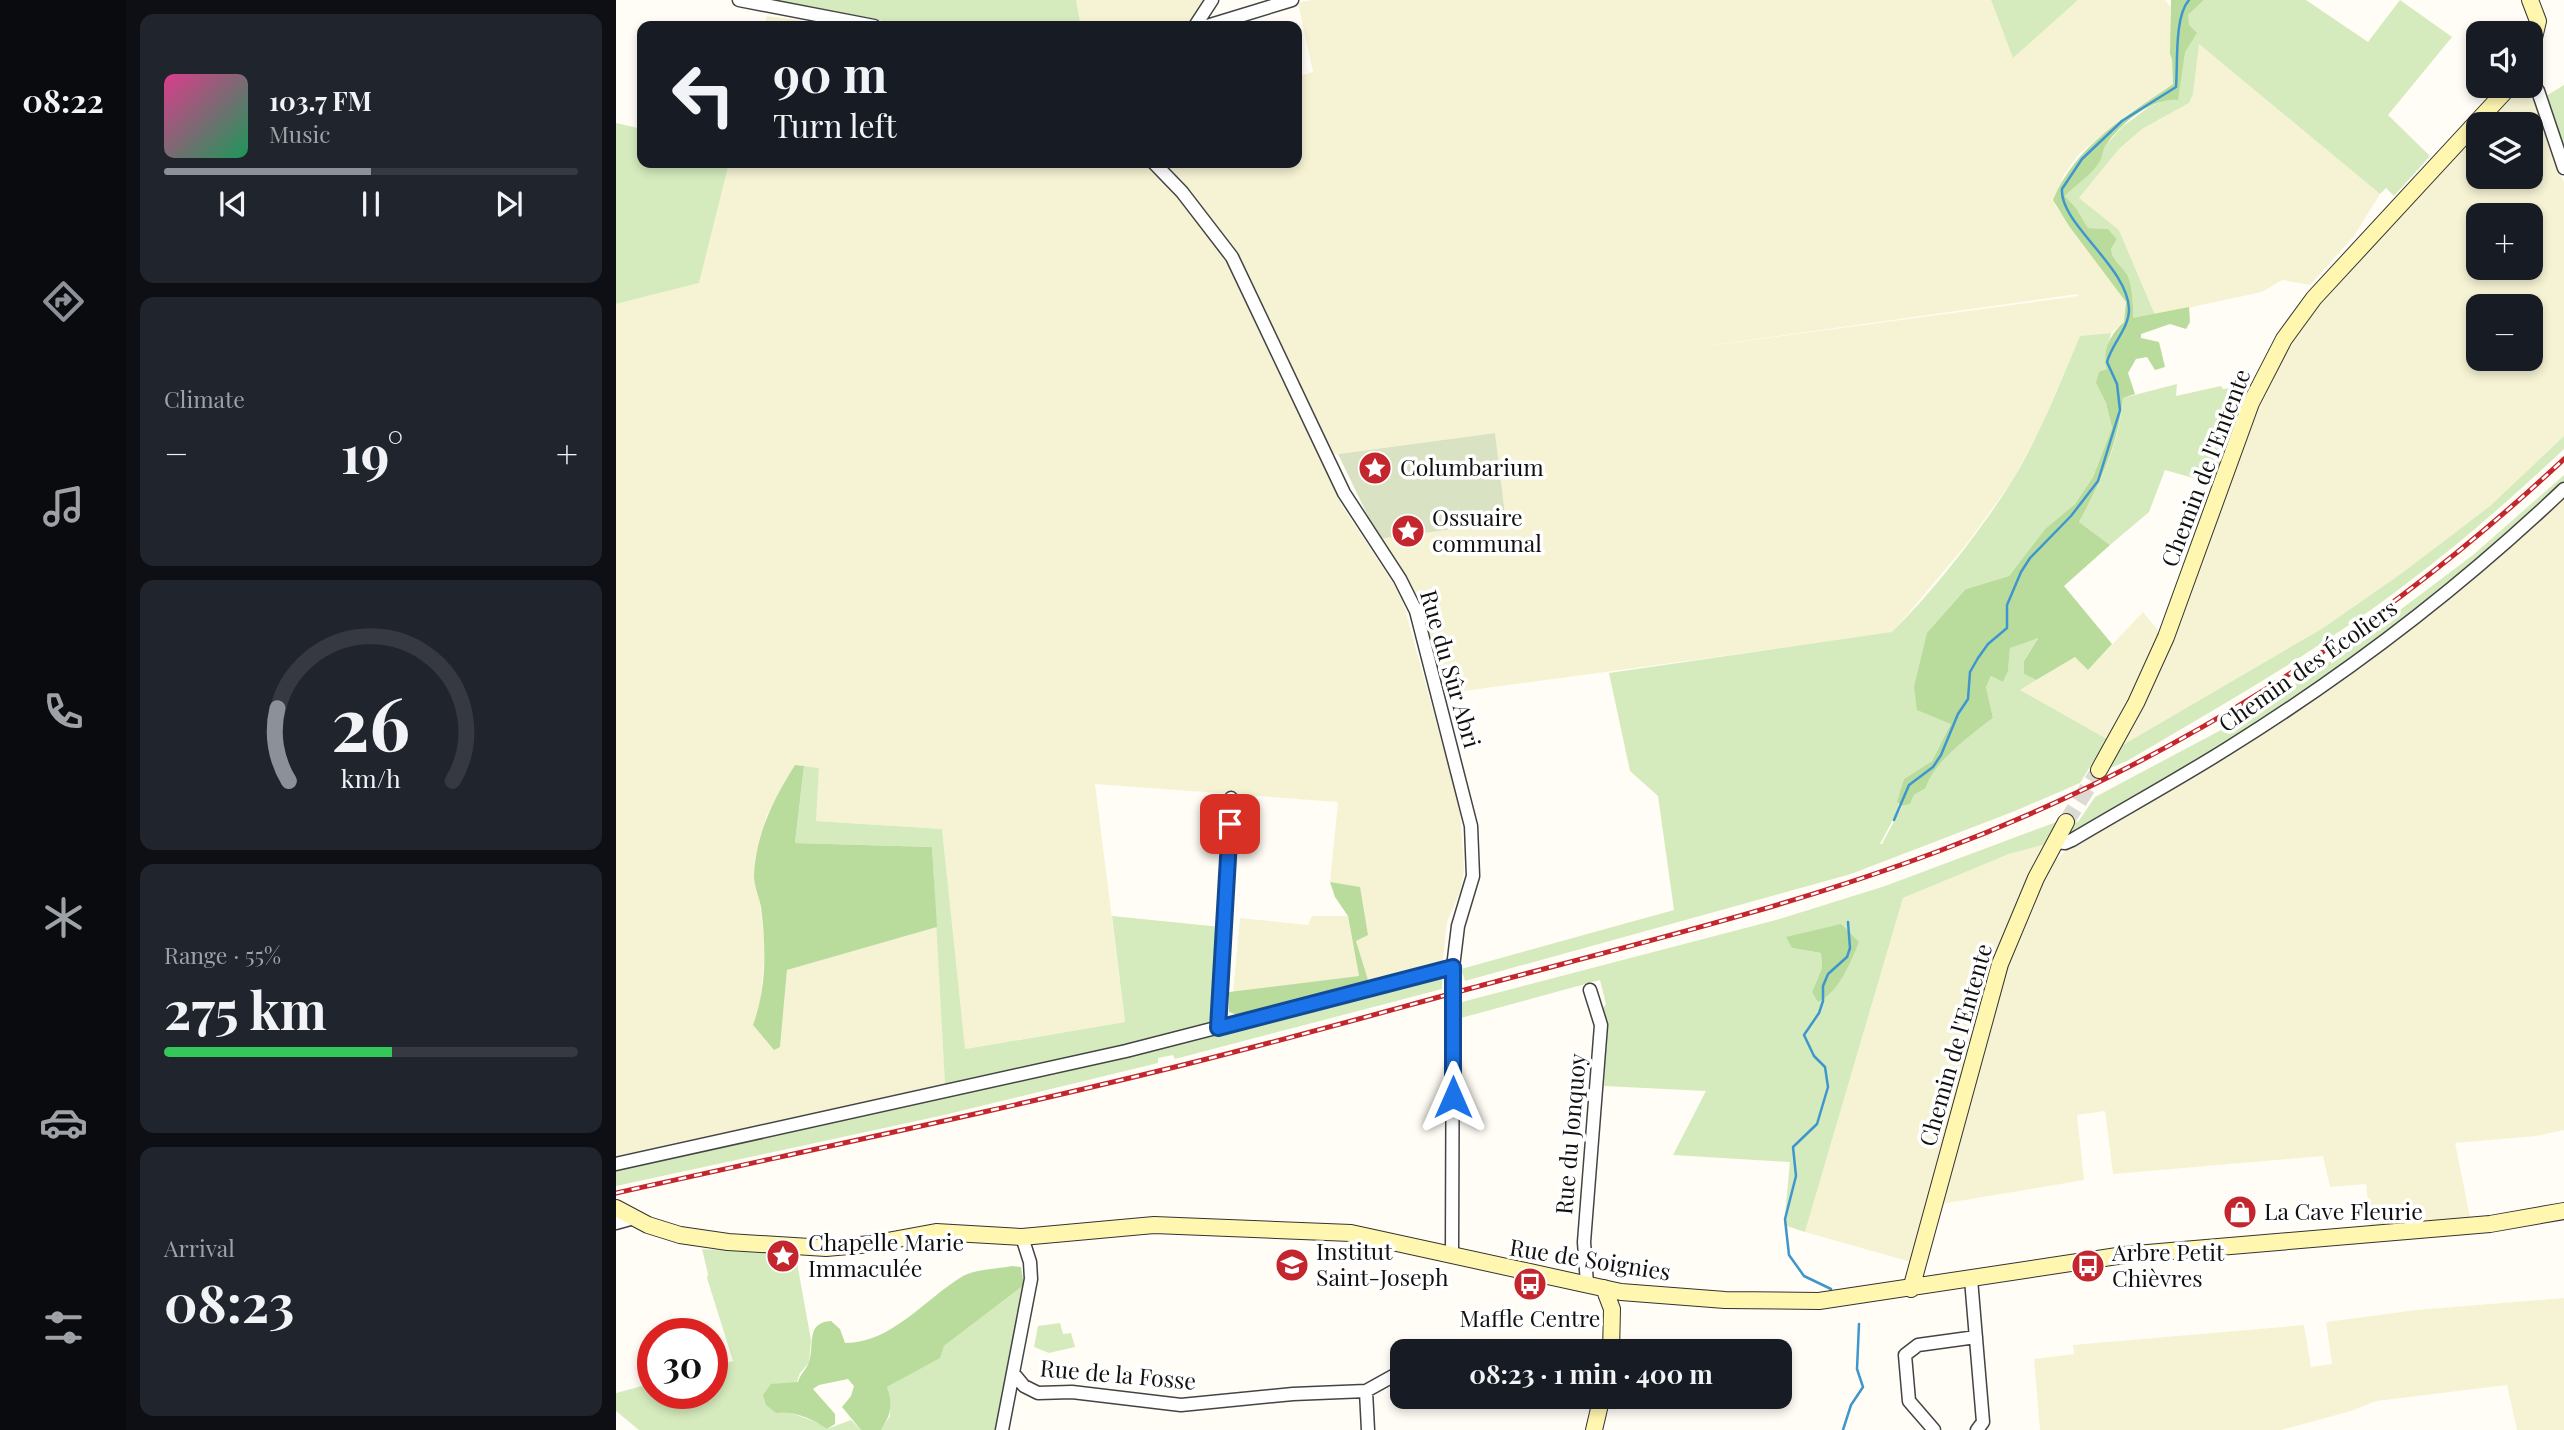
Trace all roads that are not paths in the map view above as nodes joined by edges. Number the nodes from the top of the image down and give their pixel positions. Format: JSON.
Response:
{"nodes":[{"id":1,"x":739,"y":0,"type":"edge"},
{"id":2,"x":1212,"y":0,"type":"edge"},
{"id":3,"x":1292,"y":0,"type":"edge"},
{"id":4,"x":2530,"y":0,"type":"edge"},
{"id":5,"x":848,"y":21,"type":"edge"},
{"id":6,"x":1198,"y":21,"type":"edge"},
{"id":7,"x":1223,"y":21,"type":"edge"},
{"id":8,"x":2538,"y":21,"type":"edge"},
{"id":9,"x":2499,"y":98,"type":"edge"},
{"id":10,"x":2540,"y":98,"type":"edge"},
{"id":11,"x":1159,"y":168,"type":"edge"},
{"id":12,"x":2564,"y":168,"type":"edge"},
{"id":13,"x":2564,"y":489,"type":"edge"},
{"id":14,"x":2099,"y":769,"type":"tunnel mouth"},
{"id":15,"x":1231,"y":798,"type":"dead end"},
{"id":16,"x":2066,"y":822,"type":"tunnel mouth"},
{"id":17,"x":2055,"y":842,"type":"junction"},
{"id":18,"x":1453,"y":967,"type":"junction"},
{"id":19,"x":1590,"y":990,"type":"dead end"},
{"id":20,"x":1218,"y":1028,"type":"junction"},
{"id":21,"x":616,"y":1164,"type":"edge"},
{"id":22,"x":616,"y":1208,"type":"edge"},
{"id":23,"x":2564,"y":1211,"type":"edge"},
{"id":24,"x":634,"y":1218,"type":"junction"},
{"id":25,"x":616,"y":1223,"type":"edge"},
{"id":26,"x":1022,"y":1237,"type":"junction"},
{"id":27,"x":1452,"y":1254,"type":"junction"},
{"id":28,"x":1971,"y":1279,"type":"junction"},
{"id":29,"x":1587,"y":1284,"type":"junction"},
{"id":30,"x":1604,"y":1288,"type":"junction"},
{"id":31,"x":1911,"y":1289,"type":"junction"},
{"id":32,"x":1621,"y":1292,"type":"junction"},
{"id":33,"x":1612,"y":1309,"type":"junction"},
{"id":34,"x":1976,"y":1337,"type":"junction"},
{"id":35,"x":1611,"y":1339,"type":"edge"},
{"id":36,"x":1014,"y":1374,"type":"junction"},
{"id":37,"x":1390,"y":1378,"type":"edge"},
{"id":38,"x":1366,"y":1391,"type":"junction"},
{"id":39,"x":1598,"y":1409,"type":"edge"},
{"id":40,"x":1002,"y":1430,"type":"edge"},
{"id":41,"x":1368,"y":1430,"type":"edge"},
{"id":42,"x":1594,"y":1430,"type":"edge"},
{"id":43,"x":1934,"y":1430,"type":"edge"},
{"id":44,"x":1977,"y":1430,"type":"edge"}],
"edges":[{"from":1,"to":5,"type":"street"},
{"from":2,"to":6,"type":"street"},
{"from":3,"to":7,"type":"street"},
{"from":4,"to":8,"type":"street"},
{"from":9,"to":14,"type":"street","name":"Chemin de l'Entente"},
{"from":10,"to":12,"type":"street"},
{"from":11,"to":18,"type":"street","name":"Rue du Sûr Abri"},
{"from":13,"to":17,"type":"street","name":"Chemin des Écoliers"},
{"from":15,"to":20,"type":"street"},
{"from":16,"to":17,"type":"street","name":"Chemin de l'Entente"},
{"from":17,"to":31,"type":"street","name":"Chemin de l'Entente"},
{"from":18,"to":20,"type":"street"},
{"from":18,"to":27,"type":"street","name":"Rue du Sûr Abri"},
{"from":19,"to":29,"type":"street","name":"Rue du Jonquoy"},
{"from":20,"to":21,"type":"street"},
{"from":22,"to":24,"type":"street","name":"Rue de Soignies"},
{"from":23,"to":28,"type":"street","name":"Rue de Soignies"},
{"from":24,"to":25,"type":"street"},
{"from":24,"to":26,"type":"street","name":"Rue de Soignies"},
{"from":26,"to":27,"type":"street","name":"Rue de Soignies"},
{"from":26,"to":36,"type":"street","name":"Rue de la Fosse"},
{"from":27,"to":29,"type":"street","name":"Rue de Soignies"},
{"from":28,"to":31,"type":"street","name":"Rue de Soignies"},
{"from":28,"to":34,"type":"street"},
{"from":29,"to":30,"type":"street","name":"Rue de Soignies"},
{"from":30,"to":32,"type":"street","name":"Rue de Soignies"},
{"from":30,"to":33,"type":"street"},
{"from":31,"to":32,"type":"street","name":"Rue de Soignies"},
{"from":32,"to":33,"type":"street"},
{"from":33,"to":35,"type":"street"},
{"from":34,"to":43,"type":"street"},
{"from":34,"to":44,"type":"street"},
{"from":36,"to":38,"type":"street","name":"Rue de la Fosse"},
{"from":36,"to":40,"type":"street"},
{"from":37,"to":38,"type":"street","name":"Rue de la Fosse"},
{"from":38,"to":41,"type":"street"},
{"from":39,"to":42,"type":"street"}]}
